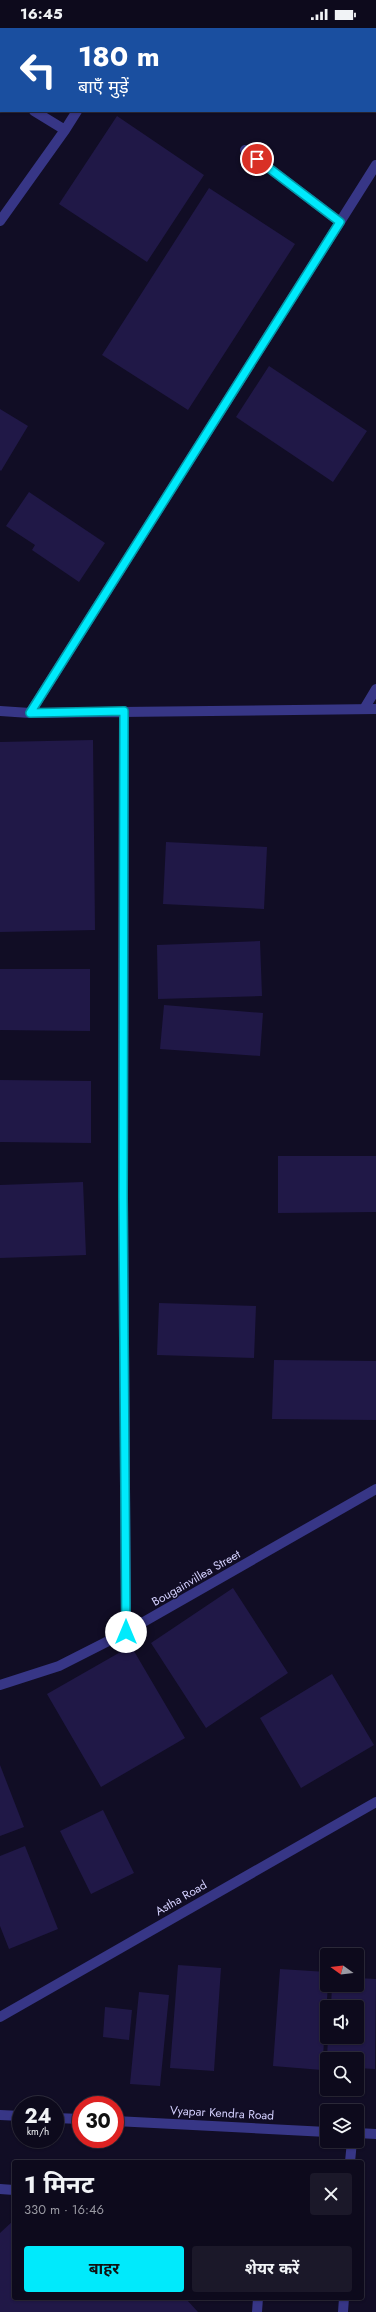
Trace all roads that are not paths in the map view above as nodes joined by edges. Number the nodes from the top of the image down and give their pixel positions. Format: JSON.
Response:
{"nodes":[{"id":1,"x":36,"y":112,"type":"edge"},
{"id":2,"x":76,"y":112,"type":"edge"},
{"id":3,"x":65,"y":130,"type":"junction"},
{"id":4,"x":245,"y":150,"type":"dead end"},
{"id":5,"x":376,"y":165,"type":"edge"},
{"id":6,"x":0,"y":221,"type":"edge"},
{"id":7,"x":340,"y":222,"type":"junction"},
{"id":8,"x":376,"y":689,"type":"edge"},
{"id":9,"x":364,"y":708,"type":"junction"},
{"id":10,"x":376,"y":708,"type":"edge"},
{"id":11,"x":0,"y":711,"type":"edge"},
{"id":12,"x":124,"y":711,"type":"junction"},
{"id":13,"x":30,"y":713,"type":"junction"},
{"id":14,"x":376,"y":1489,"type":"edge"},
{"id":15,"x":126,"y":1632,"type":"junction"},
{"id":16,"x":0,"y":1684,"type":"edge"},
{"id":17,"x":376,"y":1802,"type":"edge"},
{"id":18,"x":363,"y":1809,"type":"junction"},
{"id":19,"x":376,"y":1810,"type":"edge"},
{"id":20,"x":0,"y":2016,"type":"edge"},
{"id":21,"x":0,"y":2115,"type":"edge"},
{"id":22,"x":12,"y":2116,"type":"edge"},
{"id":23,"x":124,"y":2121,"type":"edge"},
{"id":24,"x":320,"y":2132,"type":"edge"},
{"id":25,"x":364,"y":2133,"type":"edge"},
{"id":26,"x":376,"y":2134,"type":"edge"},
{"id":27,"x":351,"y":2148,"type":"edge"},
{"id":28,"x":350,"y":2160,"type":"edge"},
{"id":29,"x":0,"y":2189,"type":"edge"},
{"id":30,"x":12,"y":2190,"type":"edge"},
{"id":31,"x":258,"y":2300,"type":"edge"},
{"id":32,"x":344,"y":2300,"type":"edge"},
{"id":33,"x":257,"y":2312,"type":"edge"},
{"id":34,"x":343,"y":2312,"type":"edge"}],
"edges":[{"from":1,"to":3,"type":"street"},
{"from":2,"to":3,"type":"street"},
{"from":3,"to":6,"type":"street"},
{"from":4,"to":7,"type":"street"},
{"from":5,"to":7,"type":"street"},
{"from":7,"to":13,"type":"street"},
{"from":8,"to":9,"type":"street"},
{"from":9,"to":10,"type":"street"},
{"from":9,"to":12,"type":"street"},
{"from":11,"to":13,"type":"street"},
{"from":12,"to":13,"type":"street"},
{"from":12,"to":15,"type":"street"},
{"from":14,"to":15,"type":"street","name":"Bougainvillea Street"},
{"from":15,"to":16,"type":"street","name":"Bougainvillea Street"},
{"from":17,"to":18,"type":"street","name":"Astha Road"},
{"from":18,"to":19,"type":"street"},
{"from":18,"to":20,"type":"street","name":"Astha Road"},
{"from":21,"to":22,"type":"street"},
{"from":23,"to":24,"type":"street","name":"Vyapar Kendra Road"},
{"from":25,"to":26,"type":"street"},
{"from":27,"to":28,"type":"street"},
{"from":29,"to":30,"type":"street"},
{"from":31,"to":33,"type":"street"},
{"from":32,"to":34,"type":"street"}]}
